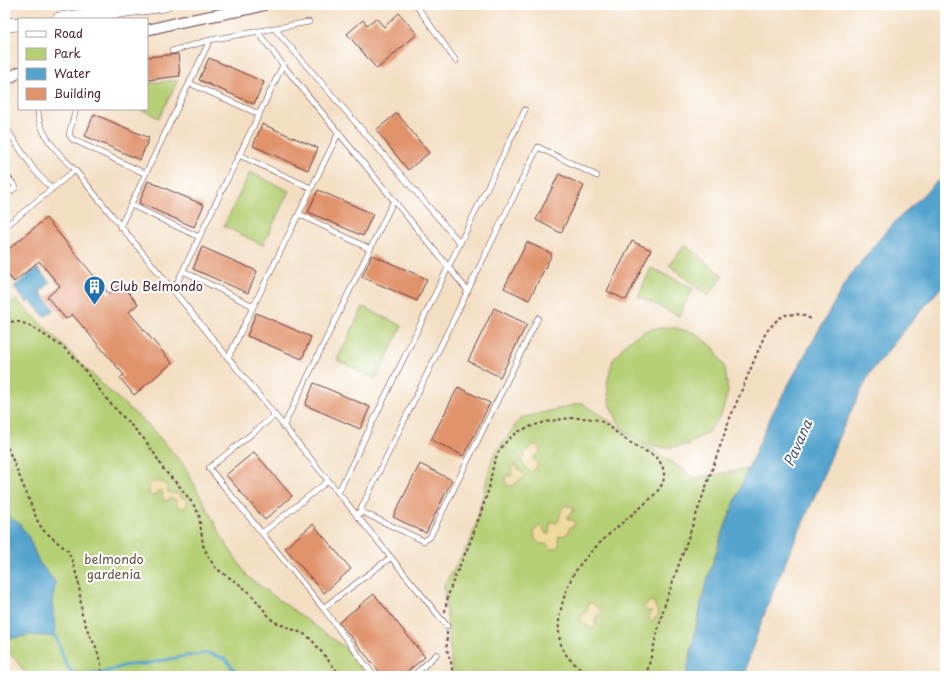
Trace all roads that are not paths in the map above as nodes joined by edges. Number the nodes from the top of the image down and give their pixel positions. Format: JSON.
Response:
{"nodes":[{"id":1,"x":165,"y":5,"type":"edge"},
{"id":2,"x":264,"y":5,"type":"edge"},
{"id":3,"x":416,"y":5,"type":"edge"},
{"id":4,"x":67,"y":18,"type":"edge"},
{"id":5,"x":309,"y":22,"type":"dead end"},
{"id":6,"x":18,"y":24,"type":"edge"},
{"id":7,"x":5,"y":25,"type":"edge"},
{"id":8,"x":274,"y":28,"type":"junction"},
{"id":9,"x":148,"y":30,"type":"edge"},
{"id":10,"x":257,"y":31,"type":"junction"},
{"id":11,"x":210,"y":40,"type":"junction"},
{"id":12,"x":172,"y":51,"type":"dead end"},
{"id":13,"x":456,"y":61,"type":"dead end"},
{"id":14,"x":283,"y":65,"type":"junction"},
{"id":15,"x":18,"y":73,"type":"edge"},
{"id":16,"x":5,"y":81,"type":"edge"},
{"id":17,"x":189,"y":83,"type":"junction"},
{"id":18,"x":38,"y":110,"type":"edge"},
{"id":19,"x":76,"y":110,"type":"edge"},
{"id":20,"x":526,"y":110,"type":"dead end"},
{"id":21,"x":259,"y":114,"type":"junction"},
{"id":22,"x":5,"y":127,"type":"edge"},
{"id":23,"x":339,"y":132,"type":"junction"},
{"id":24,"x":239,"y":155,"type":"junction"},
{"id":25,"x":75,"y":170,"type":"junction"},
{"id":26,"x":5,"y":174,"type":"edge"},
{"id":27,"x":146,"y":174,"type":"junction"},
{"id":28,"x":597,"y":176,"type":"dead end"},
{"id":29,"x":52,"y":188,"type":"junction"},
{"id":30,"x":311,"y":188,"type":"junction"},
{"id":31,"x":5,"y":196,"type":"edge"},
{"id":32,"x":394,"y":200,"type":"junction"},
{"id":33,"x":131,"y":205,"type":"junction"},
{"id":34,"x":299,"y":214,"type":"junction"},
{"id":35,"x":5,"y":227,"type":"edge"},
{"id":36,"x":120,"y":227,"type":"junction"},
{"id":37,"x":199,"y":237,"type":"junction"},
{"id":38,"x":460,"y":244,"type":"junction"},
{"id":39,"x":370,"y":249,"type":"junction"},
{"id":40,"x":448,"y":267,"type":"junction"},
{"id":41,"x":183,"y":271,"type":"junction"},
{"id":42,"x":173,"y":290,"type":"junction"},
{"id":43,"x":468,"y":291,"type":"junction"},
{"id":44,"x":254,"y":306,"type":"junction"},
{"id":45,"x":538,"y":318,"type":"dead end"},
{"id":46,"x":228,"y":358,"type":"junction"},
{"id":47,"x":274,"y":416,"type":"junction"},
{"id":48,"x":283,"y":427,"type":"junction"},
{"id":49,"x":328,"y":481,"type":"junction"},
{"id":50,"x":338,"y":493,"type":"junction"},
{"id":51,"x":360,"y":511,"type":"junction"},
{"id":52,"x":357,"y":517,"type":"junction"},
{"id":53,"x":262,"y":533,"type":"junction"},
{"id":54,"x":390,"y":558,"type":"junction"},
{"id":55,"x":323,"y":608,"type":"junction"},
{"id":56,"x":447,"y":626,"type":"road end"},
{"id":57,"x":437,"y":654,"type":"dead end"},
{"id":58,"x":374,"y":676,"type":"edge"},
{"id":59,"x":413,"y":676,"type":"edge"}],
"edges":[{"from":1,"to":4,"type":"street"},
{"from":2,"to":9,"type":"street"},
{"from":3,"to":13,"type":"lane"},
{"from":5,"to":8,"type":"lane"},
{"from":6,"to":7,"type":"street"},
{"from":8,"to":10,"type":"lane"},
{"from":8,"to":38,"type":"lane"},
{"from":10,"to":11,"type":"lane"},
{"from":10,"to":14,"type":"lane"},
{"from":11,"to":12,"type":"lane"},
{"from":11,"to":17,"type":"lane"},
{"from":14,"to":21,"type":"lane"},
{"from":14,"to":23,"type":"lane"},
{"from":15,"to":16,"type":"street"},
{"from":17,"to":21,"type":"lane"},
{"from":17,"to":27,"type":"lane"},
{"from":18,"to":25,"type":"lane"},
{"from":19,"to":27,"type":"lane"},
{"from":20,"to":38,"type":"lane"},
{"from":21,"to":24,"type":"lane"},
{"from":22,"to":29,"type":"lane"},
{"from":23,"to":30,"type":"lane"},
{"from":23,"to":32,"type":"lane"},
{"from":24,"to":30,"type":"lane"},
{"from":24,"to":37,"type":"lane"},
{"from":25,"to":29,"type":"lane"},
{"from":25,"to":36,"type":"lane"},
{"from":26,"to":31,"type":"lane"},
{"from":27,"to":33,"type":"lane"},
{"from":28,"to":43,"type":"lane"},
{"from":29,"to":35,"type":"lane"},
{"from":30,"to":34,"type":"lane"},
{"from":32,"to":39,"type":"lane"},
{"from":32,"to":40,"type":"lane"},
{"from":33,"to":36,"type":"lane"},
{"from":33,"to":37,"type":"lane"},
{"from":34,"to":39,"type":"lane"},
{"from":34,"to":44,"type":"lane"},
{"from":36,"to":42,"type":"lane"},
{"from":37,"to":41,"type":"lane"},
{"from":38,"to":40,"type":"lane"},
{"from":39,"to":48,"type":"lane"},
{"from":40,"to":43,"type":"lane"},
{"from":40,"to":50,"type":"lane"},
{"from":41,"to":42,"type":"lane"},
{"from":41,"to":44,"type":"lane"},
{"from":42,"to":46,"type":"lane"},
{"from":43,"to":51,"type":"lane"},
{"from":44,"to":46,"type":"lane"},
{"from":45,"to":51,"type":"lane"},
{"from":46,"to":47,"type":"lane"},
{"from":47,"to":48,"type":"lane"},
{"from":47,"to":53,"type":"lane"},
{"from":48,"to":49,"type":"lane"},
{"from":49,"to":50,"type":"lane"},
{"from":49,"to":53,"type":"lane"},
{"from":50,"to":52,"type":"lane"},
{"from":51,"to":52,"type":"lane"},
{"from":52,"to":54,"type":"lane"},
{"from":53,"to":55,"type":"lane"},
{"from":54,"to":55,"type":"lane"},
{"from":54,"to":56,"type":"lane"},
{"from":55,"to":58,"type":"lane"},
{"from":57,"to":59,"type":"lane"}]}
